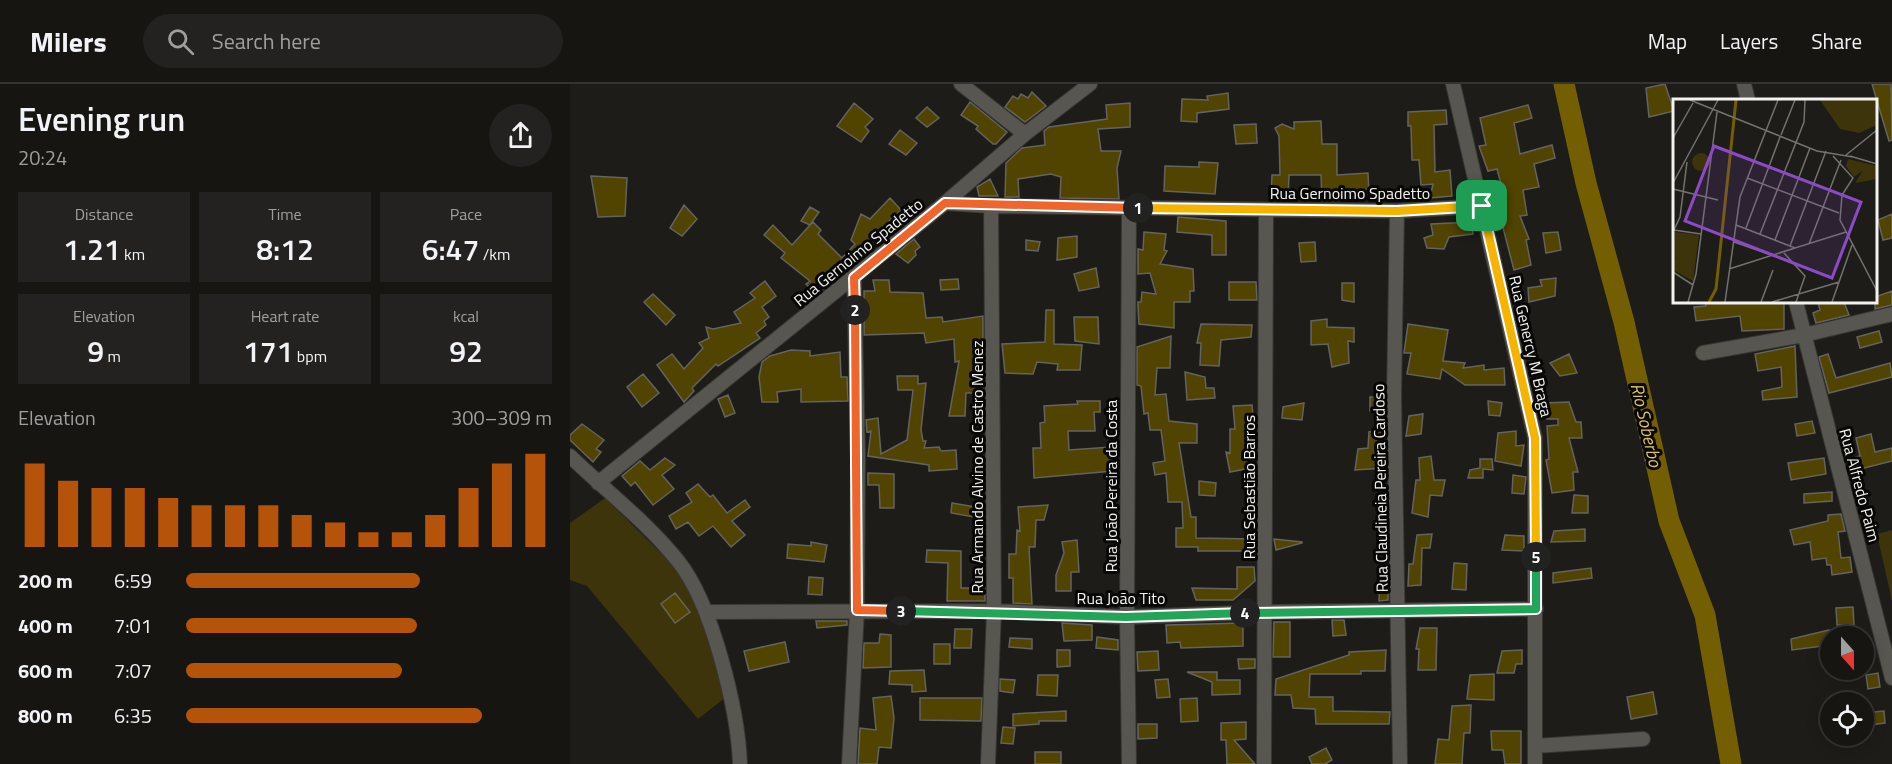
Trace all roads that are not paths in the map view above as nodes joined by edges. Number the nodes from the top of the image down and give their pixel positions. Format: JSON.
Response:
{"nodes":[{"id":1,"x":961,"y":84,"type":"edge"},
{"id":2,"x":1090,"y":84,"type":"edge"},
{"id":3,"x":1454,"y":84,"type":"edge"},
{"id":4,"x":1744,"y":84,"type":"edge"},
{"id":5,"x":1748,"y":99,"type":"edge"},
{"id":6,"x":1025,"y":134,"type":"junction"},
{"id":7,"x":945,"y":203,"type":"junction"},
{"id":8,"x":991,"y":206,"type":"junction"},
{"id":9,"x":1482,"y":206,"type":"junction"},
{"id":10,"x":1129,"y":207,"type":"junction"},
{"id":11,"x":1266,"y":210,"type":"junction"},
{"id":12,"x":1397,"y":211,"type":"junction"},
{"id":13,"x":854,"y":278,"type":"junction"},
{"id":14,"x":1796,"y":303,"type":"edge"},
{"id":15,"x":1892,"y":314,"type":"edge"},
{"id":16,"x":1804,"y":334,"type":"junction"},
{"id":17,"x":1703,"y":353,"type":"dead end"},
{"id":18,"x":570,"y":456,"type":"edge"},
{"id":19,"x":598,"y":483,"type":"junction"},
{"id":20,"x":1536,"y":609,"type":"junction"},
{"id":21,"x":857,"y":610,"type":"junction"},
{"id":22,"x":994,"y":611,"type":"junction"},
{"id":23,"x":706,"y":612,"type":"junction"},
{"id":24,"x":1265,"y":612,"type":"junction"},
{"id":25,"x":1399,"y":612,"type":"junction"},
{"id":26,"x":1126,"y":617,"type":"junction"},
{"id":27,"x":1892,"y":678,"type":"edge"},
{"id":28,"x":1644,"y":739,"type":"dead end"},
{"id":29,"x":1535,"y":746,"type":"junction"},
{"id":30,"x":740,"y":764,"type":"edge"},
{"id":31,"x":849,"y":764,"type":"edge"},
{"id":32,"x":988,"y":764,"type":"edge"},
{"id":33,"x":1129,"y":764,"type":"edge"},
{"id":34,"x":1264,"y":764,"type":"edge"},
{"id":35,"x":1400,"y":764,"type":"edge"},
{"id":36,"x":1535,"y":764,"type":"edge"}],
"edges":[{"from":1,"to":6,"type":"street"},
{"from":2,"to":6,"type":"street"},
{"from":3,"to":9,"type":"street","name":"Rua Genercy M Braga"},
{"from":4,"to":5,"type":"street"},
{"from":6,"to":7,"type":"street"},
{"from":7,"to":8,"type":"street","name":"Rua Gernoimo Spadetto"},
{"from":7,"to":13,"type":"street","name":"Rua Gernoimo Spadetto"},
{"from":8,"to":10,"type":"street","name":"Rua Gernoimo Spadetto"},
{"from":8,"to":22,"type":"street","name":"Rua Armando Alvino de Castro Menez"},
{"from":9,"to":12,"type":"street","name":"Rua Gernoimo Spadetto"},
{"from":9,"to":20,"type":"street","name":"Rua Genercy M Braga"},
{"from":10,"to":11,"type":"street","name":"Rua Gernoimo Spadetto"},
{"from":10,"to":26,"type":"street","name":"Rua João Pereira da Costa"},
{"from":11,"to":12,"type":"street","name":"Rua Gernoimo Spadetto"},
{"from":11,"to":24,"type":"street","name":"Rua Sebastião Barros"},
{"from":12,"to":25,"type":"street","name":"Rua Claudineia Pereira Cardoso"},
{"from":13,"to":19,"type":"street","name":"Rua Gernoimo Spadetto"},
{"from":13,"to":21,"type":"street"},
{"from":14,"to":16,"type":"street","name":"Rua Alfredo Paim"},
{"from":15,"to":16,"type":"street"},
{"from":16,"to":17,"type":"street"},
{"from":16,"to":27,"type":"street","name":"Rua Alfredo Paim"},
{"from":18,"to":19,"type":"street"},
{"from":19,"to":23,"type":"street"},
{"from":20,"to":25,"type":"street","name":"Rua João Tito"},
{"from":20,"to":29,"type":"street","name":"Rua Genercy M Braga"},
{"from":21,"to":22,"type":"street","name":"Rua João Tito"},
{"from":21,"to":23,"type":"street","name":"Rua João Tito"},
{"from":21,"to":31,"type":"street"},
{"from":22,"to":26,"type":"street","name":"Rua João Tito"},
{"from":22,"to":32,"type":"street","name":"Rua Armando Alvino de Castro Menez"},
{"from":23,"to":30,"type":"street"},
{"from":24,"to":25,"type":"street","name":"Rua João Tito"},
{"from":24,"to":26,"type":"street","name":"Rua João Tito"},
{"from":24,"to":34,"type":"street","name":"Rua Sebastião Barros"},
{"from":25,"to":35,"type":"street","name":"Rua Claudineia Pereira Cardoso"},
{"from":26,"to":33,"type":"street","name":"Rua João Pereira da Costa"},
{"from":28,"to":29,"type":"street"},
{"from":29,"to":36,"type":"street","name":"Rua Genercy M Braga"}]}
